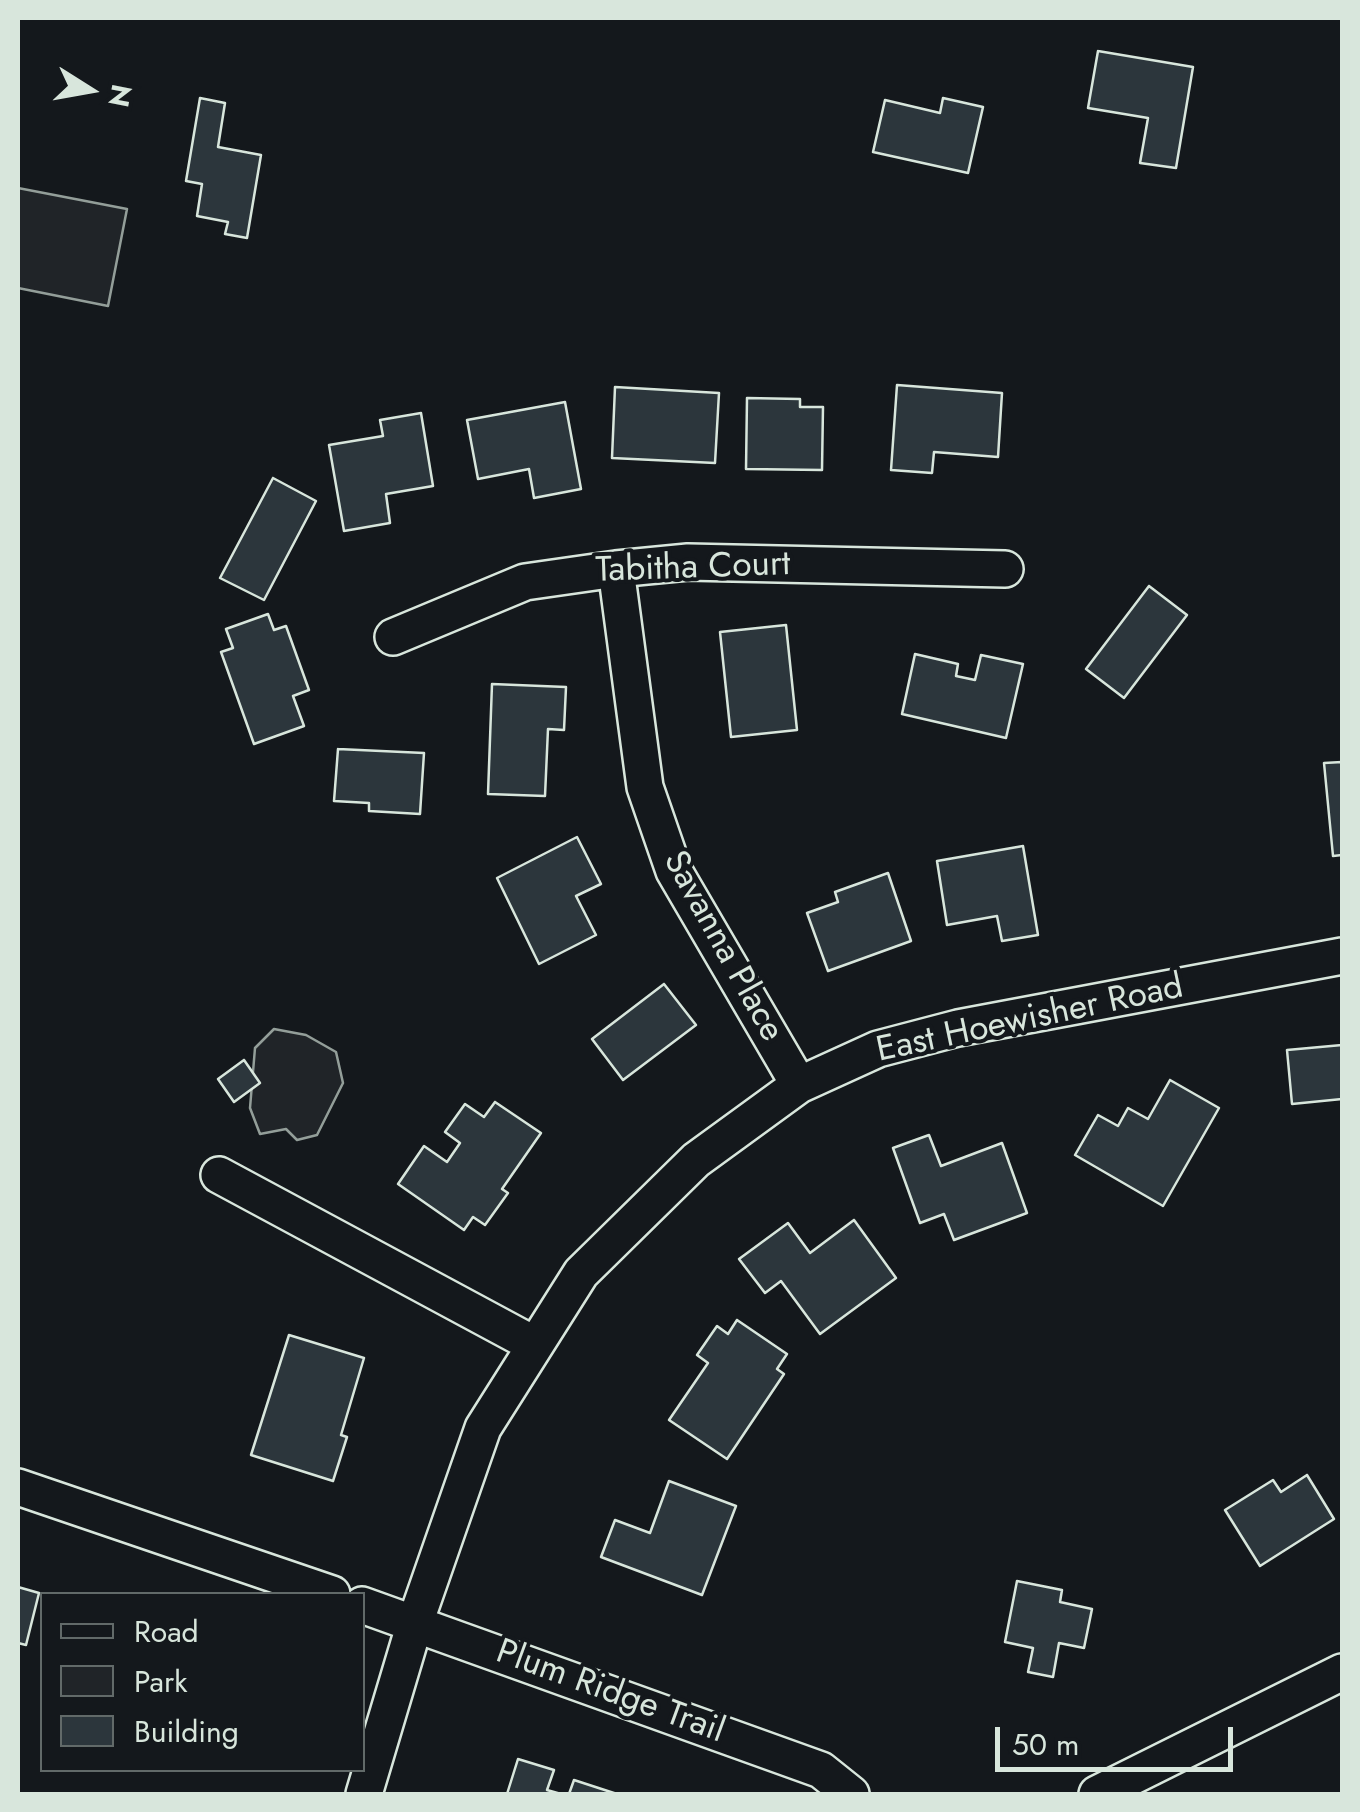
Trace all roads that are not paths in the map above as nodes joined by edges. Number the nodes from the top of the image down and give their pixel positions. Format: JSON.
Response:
{"nodes":[{"id":1,"x":616,"y":569,"type":"junction"},
{"id":2,"x":1005,"y":569,"type":"dead end"},
{"id":3,"x":393,"y":637,"type":"dead end"},
{"id":4,"x":1342,"y":956,"type":"edge"},
{"id":5,"x":800,"y":1085,"type":"junction"},
{"id":6,"x":220,"y":1175,"type":"dead end"},
{"id":7,"x":535,"y":1345,"type":"junction"},
{"id":8,"x":18,"y":1487,"type":"edge"},
{"id":9,"x":326,"y":1592,"type":"edge"},
{"id":10,"x":365,"y":1606,"type":"edge"},
{"id":11,"x":415,"y":1623,"type":"junction"},
{"id":12,"x":1342,"y":1672,"type":"edge"},
{"id":13,"x":364,"y":1794,"type":"edge"},
{"id":14,"x":851,"y":1794,"type":"edge"},
{"id":15,"x":1097,"y":1794,"type":"edge"}],
"edges":[{"from":1,"to":2,"type":"street","name":"Tabitha Court"},
{"from":1,"to":3,"type":"street","name":"Tabitha Court"},
{"from":1,"to":5,"type":"street","name":"Savanna Place"},
{"from":4,"to":5,"type":"street","name":"East Hoewisher Road"},
{"from":5,"to":7,"type":"street","name":"East Hoewisher Road"},
{"from":6,"to":7,"type":"street"},
{"from":7,"to":11,"type":"street","name":"East Hoewisher Road"},
{"from":8,"to":9,"type":"street"},
{"from":10,"to":11,"type":"street","name":"Plum Ridge Trail"},
{"from":11,"to":13,"type":"street","name":"East Hoewisher Road"},
{"from":11,"to":14,"type":"street","name":"Plum Ridge Trail"},
{"from":12,"to":15,"type":"street"}]}
